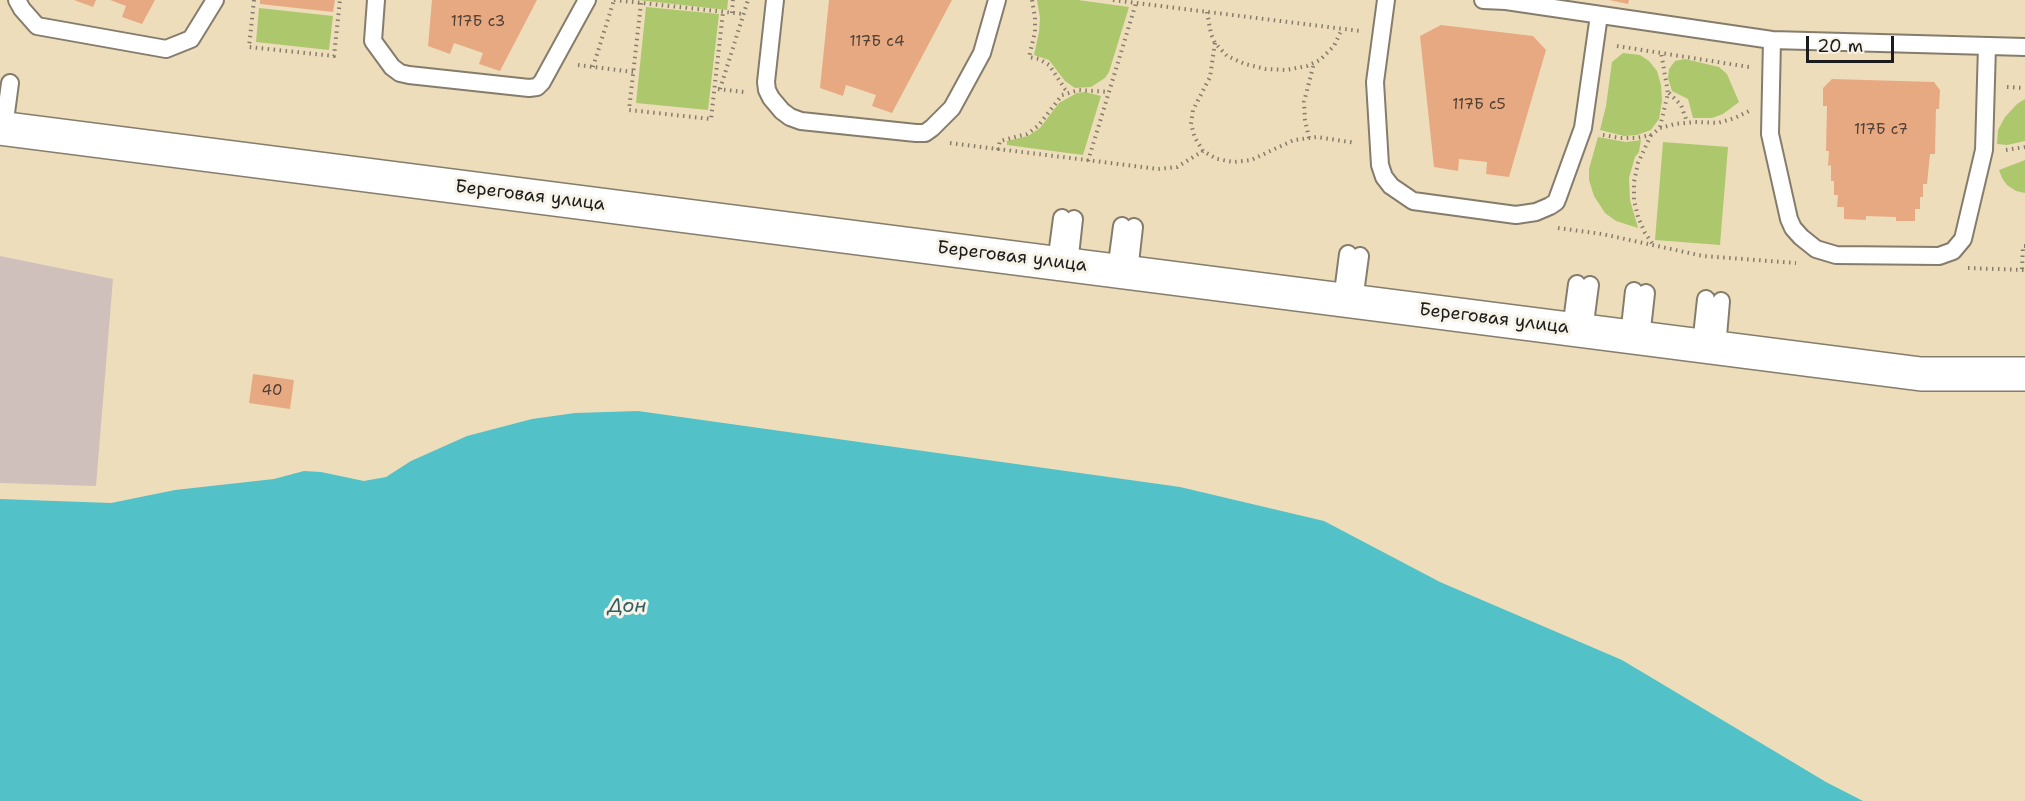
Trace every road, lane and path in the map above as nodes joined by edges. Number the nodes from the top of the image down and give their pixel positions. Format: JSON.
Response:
{"nodes":[{"id":1,"x":17,"y":0,"type":"edge"},
{"id":2,"x":215,"y":0,"type":"edge"},
{"id":3,"x":254,"y":0,"type":"edge"},
{"id":4,"x":340,"y":0,"type":"edge"},
{"id":5,"x":376,"y":0,"type":"edge"},
{"id":6,"x":587,"y":0,"type":"edge"},
{"id":7,"x":614,"y":0,"type":"edge"},
{"id":8,"x":733,"y":0,"type":"edge"},
{"id":9,"x":748,"y":0,"type":"edge"},
{"id":10,"x":774,"y":0,"type":"edge"},
{"id":11,"x":997,"y":0,"type":"edge"},
{"id":12,"x":1032,"y":0,"type":"edge"},
{"id":13,"x":1113,"y":0,"type":"edge"},
{"id":14,"x":1386,"y":0,"type":"edge"},
{"id":15,"x":1483,"y":0,"type":"edge"},
{"id":16,"x":641,"y":3,"type":"junction"},
{"id":17,"x":1136,"y":3,"type":"junction"},
{"id":18,"x":723,"y":12,"type":"junction"},
{"id":19,"x":1208,"y":12,"type":"junction"},
{"id":20,"x":732,"y":13,"type":"junction"},
{"id":21,"x":744,"y":14,"type":"junction"},
{"id":22,"x":1599,"y":15,"type":"junction"},
{"id":23,"x":1342,"y":29,"type":"junction"},
{"id":24,"x":1381,"y":34,"type":"junction"},
{"id":25,"x":1772,"y":40,"type":"junction"},
{"id":26,"x":1215,"y":43,"type":"junction"},
{"id":27,"x":1595,"y":43,"type":"junction"},
{"id":28,"x":1987,"y":46,"type":"junction"},
{"id":29,"x":2025,"y":47,"type":"edge"},
{"id":30,"x":1661,"y":52,"type":"junction"},
{"id":31,"x":553,"y":62,"type":"junction"},
{"id":32,"x":1314,"y":63,"type":"junction"},
{"id":33,"x":593,"y":67,"type":"junction"},
{"id":34,"x":1771,"y":70,"type":"junction"},
{"id":35,"x":633,"y":72,"type":"junction"},
{"id":36,"x":10,"y":83,"type":"dead end"},
{"id":37,"x":720,"y":89,"type":"dead end"},
{"id":38,"x":1069,"y":92,"type":"junction"},
{"id":39,"x":1109,"y":92,"type":"junction"},
{"id":40,"x":1668,"y":93,"type":"junction"},
{"id":41,"x":1771,"y":96,"type":"junction"},
{"id":42,"x":1687,"y":122,"type":"junction"},
{"id":43,"x":2,"y":128,"type":"edge"},
{"id":44,"x":1583,"y":128,"type":"junction"},
{"id":45,"x":1660,"y":128,"type":"junction"},
{"id":46,"x":925,"y":133,"type":"junction"},
{"id":47,"x":1651,"y":135,"type":"junction"},
{"id":48,"x":1309,"y":138,"type":"junction"},
{"id":49,"x":998,"y":150,"type":"junction"},
{"id":50,"x":1203,"y":151,"type":"junction"},
{"id":51,"x":1380,"y":151,"type":"junction"},
{"id":52,"x":1088,"y":161,"type":"junction"},
{"id":53,"x":1527,"y":214,"type":"junction"},
{"id":54,"x":1068,"y":218,"type":"dead end"},
{"id":55,"x":1128,"y":226,"type":"dead end"},
{"id":56,"x":1652,"y":244,"type":"junction"},
{"id":57,"x":2025,"y":246,"type":"edge"},
{"id":58,"x":1825,"y":252,"type":"junction"},
{"id":59,"x":1354,"y":255,"type":"dead end"},
{"id":60,"x":1947,"y":255,"type":"junction"},
{"id":61,"x":1063,"y":264,"type":"junction"},
{"id":62,"x":2024,"y":269,"type":"edge"},
{"id":63,"x":1123,"y":272,"type":"junction"},
{"id":64,"x":1583,"y":284,"type":"dead end"},
{"id":65,"x":1640,"y":292,"type":"dead end"},
{"id":66,"x":1348,"y":300,"type":"junction"},
{"id":67,"x":1714,"y":300,"type":"dead end"},
{"id":68,"x":1578,"y":330,"type":"junction"},
{"id":69,"x":1635,"y":337,"type":"junction"},
{"id":70,"x":1709,"y":346,"type":"junction"},
{"id":71,"x":2025,"y":374,"type":"edge"}],
"edges":[{"from":1,"to":2,"type":"lane"},
{"from":3,"to":4,"type":"path"},
{"from":5,"to":31,"type":"lane"},
{"from":6,"to":31,"type":"lane"},
{"from":7,"to":16,"type":"path"},
{"from":7,"to":33,"type":"path"},
{"from":8,"to":20,"type":"path"},
{"from":9,"to":21,"type":"path"},
{"from":10,"to":46,"type":"lane"},
{"from":11,"to":46,"type":"lane"},
{"from":12,"to":38,"type":"path"},
{"from":13,"to":17,"type":"path"},
{"from":14,"to":24,"type":"lane"},
{"from":15,"to":22,"type":"lane"},
{"from":16,"to":18,"type":"path"},
{"from":16,"to":35,"type":"path"},
{"from":17,"to":19,"type":"path"},
{"from":17,"to":39,"type":"path"},
{"from":18,"to":20,"type":"path"},
{"from":18,"to":35,"type":"path"},
{"from":19,"to":23,"type":"path"},
{"from":19,"to":26,"type":"path"},
{"from":20,"to":21,"type":"path"},
{"from":21,"to":37,"type":"path"},
{"from":22,"to":25,"type":"lane"},
{"from":22,"to":27,"type":"lane"},
{"from":23,"to":24,"type":"path"},
{"from":23,"to":32,"type":"path"},
{"from":24,"to":51,"type":"lane"},
{"from":25,"to":28,"type":"lane"},
{"from":25,"to":34,"type":"lane"},
{"from":26,"to":32,"type":"path"},
{"from":26,"to":50,"type":"path"},
{"from":27,"to":30,"type":"path"},
{"from":27,"to":44,"type":"lane"},
{"from":28,"to":29,"type":"lane"},
{"from":28,"to":60,"type":"lane"},
{"from":30,"to":34,"type":"path"},
{"from":30,"to":40,"type":"path"},
{"from":31,"to":33,"type":"path"},
{"from":32,"to":48,"type":"path"},
{"from":33,"to":35,"type":"path"},
{"from":34,"to":41,"type":"lane"},
{"from":36,"to":43,"type":"lane"},
{"from":38,"to":39,"type":"path"},
{"from":38,"to":49,"type":"path"},
{"from":39,"to":52,"type":"path"},
{"from":40,"to":42,"type":"path"},
{"from":40,"to":45,"type":"path"},
{"from":41,"to":42,"type":"path"},
{"from":41,"to":58,"type":"lane"},
{"from":42,"to":45,"type":"path"},
{"from":43,"to":61,"type":"street","name":"Береговая улица"},
{"from":44,"to":47,"type":"path"},
{"from":44,"to":53,"type":"lane"},
{"from":45,"to":47,"type":"path"},
{"from":46,"to":49,"type":"path"},
{"from":47,"to":56,"type":"path"},
{"from":48,"to":50,"type":"path"},
{"from":48,"to":51,"type":"path"},
{"from":49,"to":52,"type":"path"},
{"from":50,"to":52,"type":"path"},
{"from":51,"to":53,"type":"lane"},
{"from":53,"to":56,"type":"path"},
{"from":54,"to":61,"type":"lane"},
{"from":55,"to":63,"type":"lane"},
{"from":56,"to":58,"type":"path"},
{"from":57,"to":62,"type":"path"},
{"from":58,"to":60,"type":"lane"},
{"from":59,"to":66,"type":"lane"},
{"from":60,"to":62,"type":"path"},
{"from":61,"to":63,"type":"street","name":"Береговая улица"},
{"from":63,"to":66,"type":"street","name":"Береговая улица"},
{"from":64,"to":68,"type":"lane"},
{"from":65,"to":69,"type":"lane"},
{"from":66,"to":68,"type":"street","name":"Береговая улица"},
{"from":67,"to":70,"type":"lane"},
{"from":68,"to":69,"type":"street","name":"Береговая улица"},
{"from":69,"to":70,"type":"street","name":"Береговая улица"},
{"from":70,"to":71,"type":"street","name":"Береговая улица"}]}
